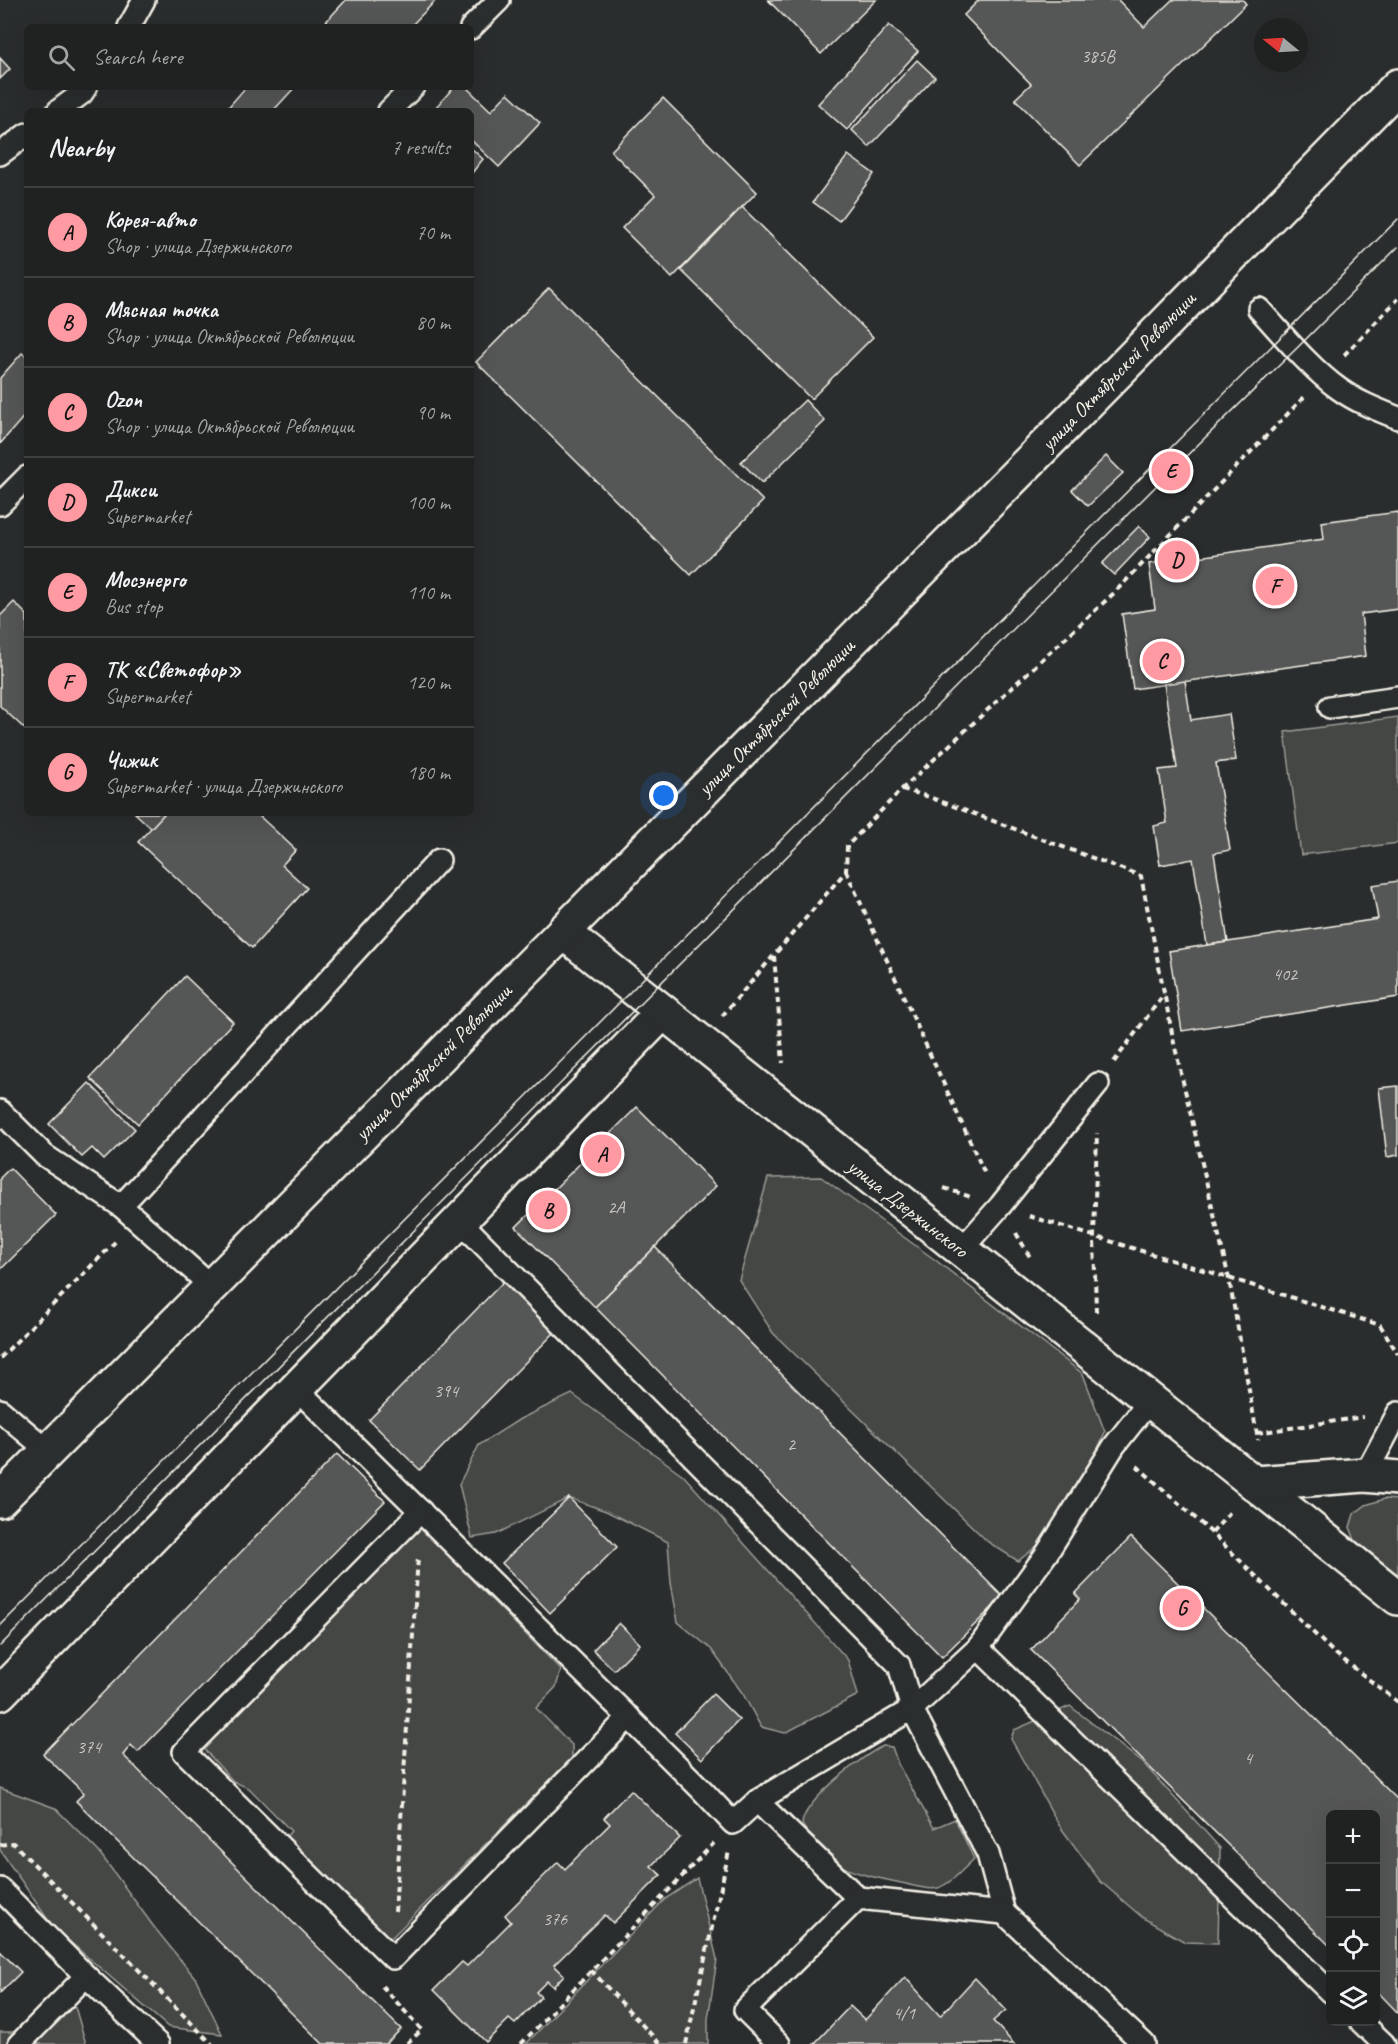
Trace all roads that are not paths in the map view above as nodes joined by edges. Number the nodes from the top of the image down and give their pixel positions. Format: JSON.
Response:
{"nodes":[{"id":1,"x":144,"y":0,"type":"edge"},
{"id":2,"x":499,"y":0,"type":"edge"},
{"id":3,"x":131,"y":24,"type":"edge"},
{"id":4,"x":474,"y":25,"type":"edge"},
{"id":5,"x":1398,"y":86,"type":"edge"},
{"id":6,"x":84,"y":90,"type":"edge"},
{"id":7,"x":409,"y":90,"type":"edge"},
{"id":8,"x":62,"y":108,"type":"edge"},
{"id":9,"x":392,"y":108,"type":"edge"},
{"id":10,"x":24,"y":136,"type":"edge"},
{"id":11,"x":0,"y":154,"type":"edge"},
{"id":12,"x":1259,"y":309,"type":"dead end"},
{"id":13,"x":1398,"y":418,"type":"edge"},
{"id":14,"x":24,"y":480,"type":"edge"},
{"id":15,"x":0,"y":504,"type":"edge"},
{"id":16,"x":1398,"y":697,"type":"edge"},
{"id":17,"x":1330,"y":707,"type":"dead end"},
{"id":18,"x":439,"y":860,"type":"dead end"},
{"id":19,"x":563,"y":932,"type":"junction"},
{"id":20,"x":663,"y":1012,"type":"junction"},
{"id":21,"x":1098,"y":1084,"type":"road end"},
{"id":22,"x":0,"y":1111,"type":"edge"},
{"id":23,"x":129,"y":1213,"type":"junction"},
{"id":24,"x":459,"y":1220,"type":"junction"},
{"id":25,"x":961,"y":1250,"type":"junction"},
{"id":26,"x":211,"y":1286,"type":"junction"},
{"id":27,"x":296,"y":1388,"type":"junction"},
{"id":28,"x":1151,"y":1399,"type":"junction"},
{"id":29,"x":0,"y":1410,"type":"edge"},
{"id":30,"x":1398,"y":1413,"type":"edge"},
{"id":31,"x":48,"y":1450,"type":"junction"},
{"id":32,"x":1365,"y":1475,"type":"junction"},
{"id":33,"x":1398,"y":1478,"type":"edge"},
{"id":34,"x":1254,"y":1483,"type":"junction"},
{"id":35,"x":0,"y":1500,"type":"edge"},
{"id":36,"x":421,"y":1511,"type":"junction"},
{"id":37,"x":1398,"y":1598,"type":"edge"},
{"id":38,"x":978,"y":1648,"type":"junction"},
{"id":39,"x":0,"y":1693,"type":"edge"},
{"id":40,"x":912,"y":1709,"type":"junction"},
{"id":41,"x":628,"y":1717,"type":"junction"},
{"id":42,"x":757,"y":1801,"type":"junction"},
{"id":43,"x":0,"y":1889,"type":"edge"},
{"id":44,"x":858,"y":1898,"type":"junction"},
{"id":45,"x":1004,"y":1913,"type":"junction"},
{"id":46,"x":86,"y":1976,"type":"junction"},
{"id":47,"x":1326,"y":1988,"type":"edge"},
{"id":48,"x":1365,"y":2026,"type":"edge"},
{"id":49,"x":19,"y":2044,"type":"edge"},
{"id":50,"x":158,"y":2044,"type":"edge"},
{"id":51,"x":779,"y":2044,"type":"edge"},
{"id":52,"x":1144,"y":2044,"type":"edge"},
{"id":53,"x":1384,"y":2044,"type":"edge"}],
"edges":[{"from":1,"to":3,"type":"lane"},
{"from":2,"to":4,"type":"lane"},
{"from":5,"to":19,"type":"street","name":"улица Октябрьской Революции"},
{"from":6,"to":8,"type":"lane"},
{"from":7,"to":9,"type":"lane"},
{"from":10,"to":11,"type":"lane"},
{"from":12,"to":13,"type":"lane"},
{"from":14,"to":15,"type":"lane"},
{"from":16,"to":17,"type":"lane"},
{"from":18,"to":23,"type":"lane"},
{"from":19,"to":20,"type":"street","name":"улица Дзержинского"},
{"from":19,"to":26,"type":"street","name":"улица Октябрьской Революции"},
{"from":20,"to":24,"type":"street"},
{"from":20,"to":25,"type":"street","name":"улица Дзержинского"},
{"from":21,"to":25,"type":"lane"},
{"from":22,"to":23,"type":"lane"},
{"from":23,"to":26,"type":"lane"},
{"from":24,"to":27,"type":"street"},
{"from":24,"to":40,"type":"lane"},
{"from":25,"to":28,"type":"street","name":"улица Дзержинского"},
{"from":26,"to":31,"type":"street","name":"улица Октябрьской Революции"},
{"from":27,"to":36,"type":"lane"},
{"from":27,"to":39,"type":"street"},
{"from":28,"to":34,"type":"street","name":"улица Дзержинского"},
{"from":28,"to":38,"type":"lane"},
{"from":29,"to":31,"type":"lane"},
{"from":30,"to":32,"type":"lane"},
{"from":31,"to":35,"type":"street","name":"улица Октябрьской Революции"},
{"from":32,"to":33,"type":"street"},
{"from":32,"to":34,"type":"street"},
{"from":34,"to":37,"type":"street","name":"улица Дзержинского"},
{"from":36,"to":41,"type":"lane"},
{"from":36,"to":41,"type":"lane"},
{"from":38,"to":40,"type":"lane"},
{"from":38,"to":47,"type":"lane"},
{"from":40,"to":42,"type":"lane"},
{"from":40,"to":45,"type":"lane"},
{"from":41,"to":42,"type":"lane"},
{"from":42,"to":44,"type":"lane"},
{"from":43,"to":46,"type":"lane"},
{"from":44,"to":45,"type":"lane"},
{"from":44,"to":51,"type":"lane"},
{"from":45,"to":52,"type":"lane"},
{"from":46,"to":49,"type":"lane"},
{"from":46,"to":50,"type":"lane"},
{"from":48,"to":53,"type":"lane"}]}
